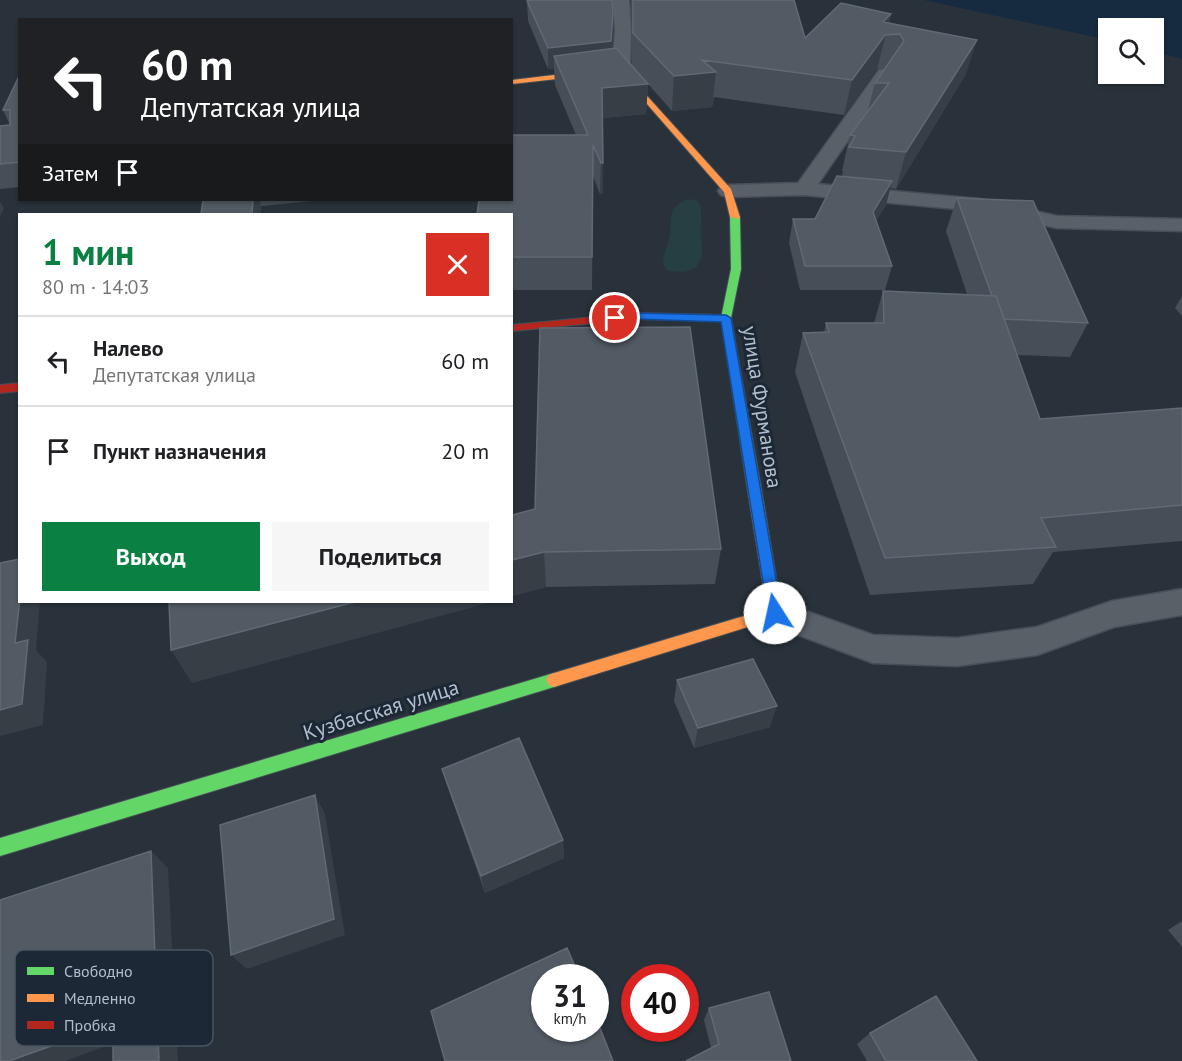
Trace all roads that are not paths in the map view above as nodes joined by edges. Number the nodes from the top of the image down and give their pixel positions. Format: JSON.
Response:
{"nodes":[{"id":1,"x":621,"y":0,"type":"edge"},
{"id":2,"x":621,"y":69,"type":"junction"},
{"id":3,"x":885,"y":74,"type":"edge"},
{"id":4,"x":513,"y":82,"type":"edge"},
{"id":5,"x":804,"y":189,"type":"junction"},
{"id":6,"x":729,"y":191,"type":"junction"},
{"id":7,"x":1182,"y":225,"type":"edge"},
{"id":8,"x":726,"y":318,"type":"junction"},
{"id":9,"x":513,"y":328,"type":"edge"},
{"id":10,"x":18,"y":387,"type":"edge"},
{"id":11,"x":0,"y":389,"type":"edge"},
{"id":12,"x":1182,"y":602,"type":"edge"},
{"id":13,"x":775,"y":613,"type":"junction"},
{"id":14,"x":0,"y":847,"type":"edge"}],
"edges":[{"from":1,"to":2,"type":"lane"},
{"from":2,"to":4,"type":"street"},
{"from":2,"to":6,"type":"street","name":"улица Фурманова"},
{"from":3,"to":5,"type":"lane"},
{"from":5,"to":6,"type":"lane"},
{"from":5,"to":7,"type":"lane"},
{"from":6,"to":8,"type":"street","name":"улица Фурманова"},
{"from":8,"to":9,"type":"street"},
{"from":8,"to":13,"type":"street","name":"улица Фурманова"},
{"from":10,"to":11,"type":"street"},
{"from":12,"to":13,"type":"lane"},
{"from":13,"to":14,"type":"street","name":"Кузбасская улица"}]}
